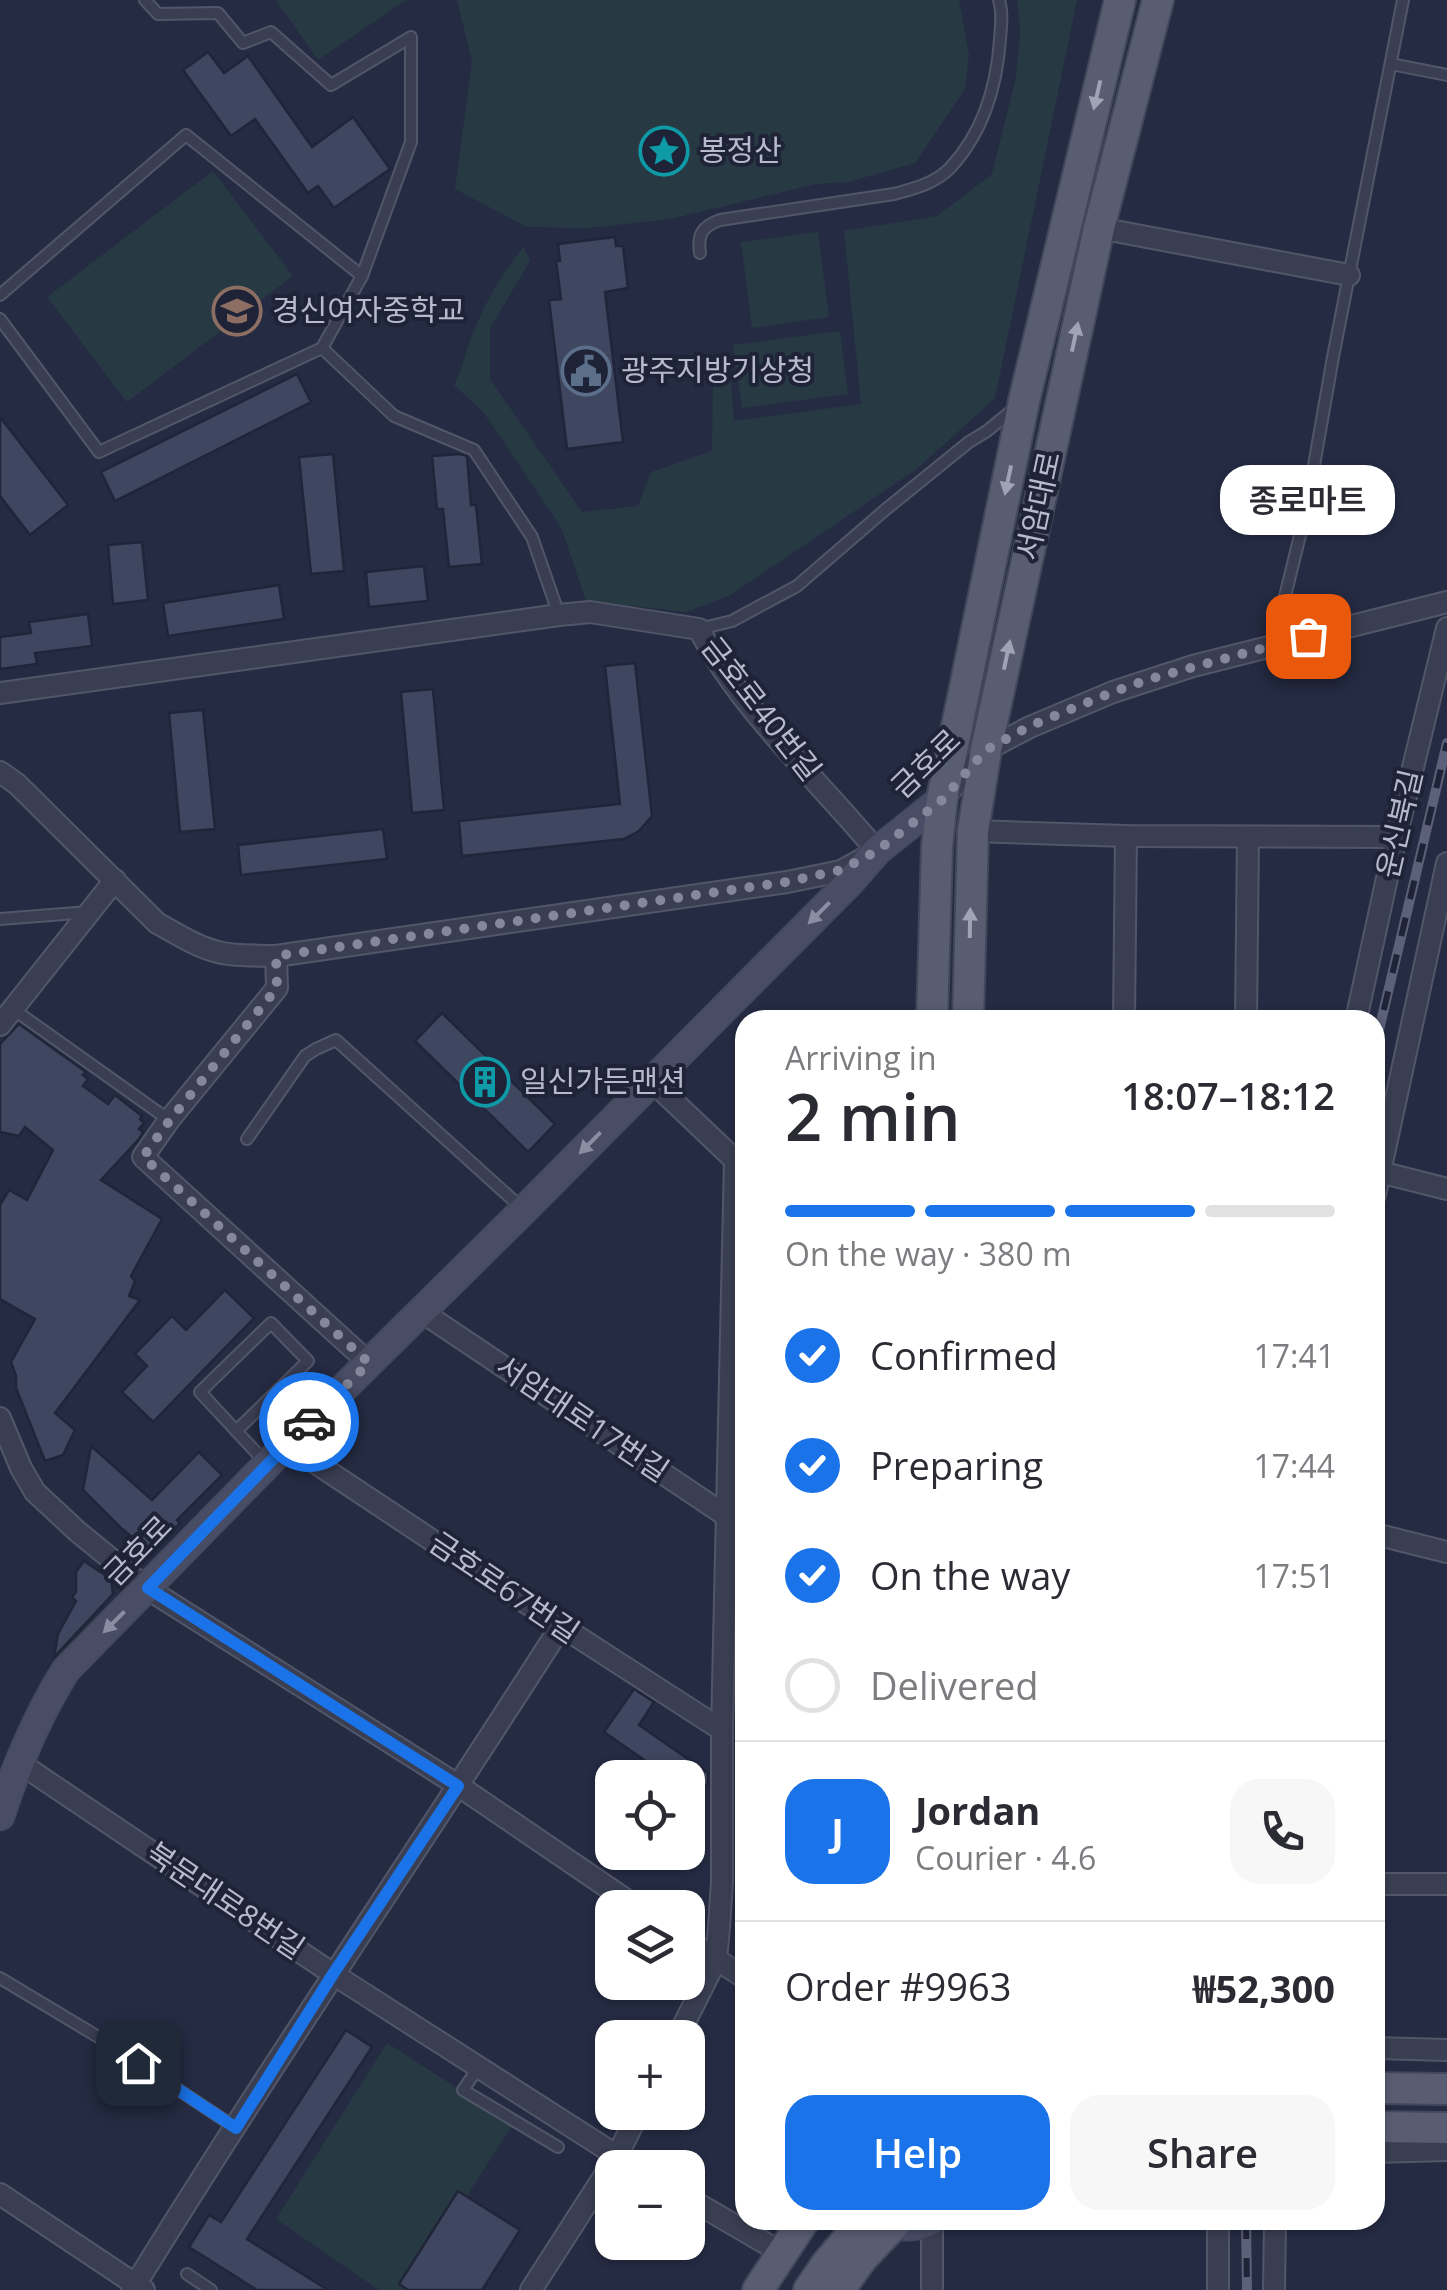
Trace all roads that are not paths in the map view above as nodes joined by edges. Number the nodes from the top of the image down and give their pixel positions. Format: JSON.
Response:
{"nodes":[{"id":1,"x":145,"y":0,"type":"edge"},
{"id":2,"x":999,"y":0,"type":"edge"},
{"id":3,"x":1120,"y":0,"type":"edge"},
{"id":4,"x":1158,"y":0,"type":"edge"},
{"id":5,"x":1403,"y":0,"type":"edge"},
{"id":6,"x":1391,"y":64,"type":"junction"},
{"id":7,"x":1447,"y":75,"type":"edge"},
{"id":8,"x":1099,"y":228,"type":"junction"},
{"id":9,"x":700,"y":253,"type":"dead end"},
{"id":10,"x":1349,"y":275,"type":"junction"},
{"id":11,"x":362,"y":276,"type":"junction"},
{"id":12,"x":0,"y":296,"type":"edge"},
{"id":13,"x":0,"y":319,"type":"edge"},
{"id":14,"x":322,"y":348,"type":"junction"},
{"id":15,"x":1024,"y":401,"type":"junction"},
{"id":16,"x":1447,"y":602,"type":"edge"},
{"id":17,"x":559,"y":614,"type":"junction"},
{"id":18,"x":1447,"y":628,"type":"edge"},
{"id":19,"x":699,"y":629,"type":"junction"},
{"id":20,"x":1273,"y":644,"type":"junction"},
{"id":21,"x":0,"y":694,"type":"edge"},
{"id":22,"x":986,"y":750,"type":"junction"},
{"id":23,"x":0,"y":772,"type":"edge"},
{"id":24,"x":942,"y":800,"type":"junction"},
{"id":25,"x":972,"y":831,"type":"junction"},
{"id":26,"x":1126,"y":836,"type":"junction"},
{"id":27,"x":1248,"y":837,"type":"junction"},
{"id":28,"x":1396,"y":837,"type":"junction"},
{"id":29,"x":877,"y":851,"type":"junction"},
{"id":30,"x":1447,"y":863,"type":"edge"},
{"id":31,"x":115,"y":880,"type":"junction"},
{"id":32,"x":92,"y":912,"type":"junction"},
{"id":33,"x":0,"y":919,"type":"edge"},
{"id":34,"x":276,"y":956,"type":"junction"},
{"id":35,"x":932,"y":1010,"type":"edge"},
{"id":36,"x":968,"y":1010,"type":"edge"},
{"id":37,"x":1124,"y":1010,"type":"edge"},
{"id":38,"x":1246,"y":1010,"type":"edge"},
{"id":39,"x":1358,"y":1010,"type":"edge"},
{"id":40,"x":4,"y":1020,"type":"edge"},
{"id":41,"x":652,"y":1082,"type":"junction"},
{"id":42,"x":170,"y":1120,"type":"junction"},
{"id":43,"x":246,"y":1139,"type":"dead end"},
{"id":44,"x":1385,"y":1149,"type":"edge"},
{"id":45,"x":735,"y":1156,"type":"edge"},
{"id":46,"x":1385,"y":1173,"type":"edge"},
{"id":47,"x":1447,"y":1189,"type":"edge"},
{"id":48,"x":524,"y":1210,"type":"junction"},
{"id":49,"x":422,"y":1312,"type":"junction"},
{"id":50,"x":369,"y":1363,"type":"junction"},
{"id":51,"x":0,"y":1418,"type":"edge"},
{"id":52,"x":236,"y":1431,"type":"junction"},
{"id":53,"x":278,"y":1455,"type":"junction"},
{"id":54,"x":735,"y":1517,"type":"edge"},
{"id":55,"x":1385,"y":1536,"type":"edge"},
{"id":56,"x":735,"y":1546,"type":"edge"},
{"id":57,"x":1447,"y":1552,"type":"edge"},
{"id":58,"x":148,"y":1588,"type":"junction"},
{"id":59,"x":560,"y":1626,"type":"junction"},
{"id":60,"x":722,"y":1730,"type":"junction"},
{"id":61,"x":18,"y":1762,"type":"junction"},
{"id":62,"x":458,"y":1786,"type":"junction"},
{"id":63,"x":0,"y":1816,"type":"edge"},
{"id":64,"x":722,"y":1882,"type":"junction"},
{"id":65,"x":735,"y":1882,"type":"edge"},
{"id":66,"x":1385,"y":1884,"type":"edge"},
{"id":67,"x":1447,"y":1884,"type":"edge"},
{"id":68,"x":611,"y":1890,"type":"edge"},
{"id":69,"x":705,"y":1953,"type":"edge"},
{"id":70,"x":716,"y":1960,"type":"junction"},
{"id":71,"x":735,"y":1972,"type":"edge"},
{"id":72,"x":333,"y":1974,"type":"junction"},
{"id":73,"x":0,"y":1978,"type":"edge"},
{"id":74,"x":686,"y":2020,"type":"edge"},
{"id":75,"x":1385,"y":2048,"type":"edge"},
{"id":76,"x":1447,"y":2050,"type":"edge"},
{"id":77,"x":478,"y":2067,"type":"junction"},
{"id":78,"x":1385,"y":2070,"type":"edge"},
{"id":79,"x":1447,"y":2071,"type":"edge"},
{"id":80,"x":1385,"y":2088,"type":"edge"},
{"id":81,"x":1447,"y":2089,"type":"edge"},
{"id":82,"x":1385,"y":2106,"type":"edge"},
{"id":83,"x":1447,"y":2107,"type":"edge"},
{"id":84,"x":1385,"y":2126,"type":"edge"},
{"id":85,"x":236,"y":2128,"type":"junction"},
{"id":86,"x":1447,"y":2128,"type":"edge"},
{"id":87,"x":558,"y":2147,"type":"dead end"},
{"id":88,"x":608,"y":2150,"type":"edge"},
{"id":89,"x":1447,"y":2150,"type":"edge"},
{"id":90,"x":1385,"y":2152,"type":"edge"},
{"id":91,"x":595,"y":2190,"type":"edge"},
{"id":92,"x":0,"y":2194,"type":"edge"},
{"id":93,"x":705,"y":2208,"type":"edge"},
{"id":94,"x":735,"y":2226,"type":"edge"},
{"id":95,"x":742,"y":2230,"type":"edge"},
{"id":96,"x":798,"y":2230,"type":"edge"},
{"id":97,"x":833,"y":2230,"type":"edge"},
{"id":98,"x":871,"y":2230,"type":"edge"},
{"id":99,"x":878,"y":2230,"type":"edge"},
{"id":100,"x":932,"y":2230,"type":"edge"},
{"id":101,"x":1218,"y":2230,"type":"edge"},
{"id":102,"x":1275,"y":2230,"type":"edge"},
{"id":103,"x":782,"y":2254,"type":"junction"},
{"id":104,"x":187,"y":2274,"type":"dead end"},
{"id":105,"x":138,"y":2288,"type":"edge"},
{"id":106,"x":211,"y":2290,"type":"edge"},
{"id":107,"x":531,"y":2290,"type":"edge"},
{"id":108,"x":758,"y":2290,"type":"edge"},
{"id":109,"x":788,"y":2290,"type":"edge"},
{"id":110,"x":809,"y":2290,"type":"edge"},
{"id":111,"x":839,"y":2290,"type":"edge"},
{"id":112,"x":932,"y":2290,"type":"edge"},
{"id":113,"x":1218,"y":2290,"type":"edge"},
{"id":114,"x":1274,"y":2290,"type":"edge"}],
"edges":[{"from":1,"to":11,"type":"lane"},
{"from":2,"to":9,"type":"lane"},
{"from":3,"to":15,"type":"main road","name":"서암대로","one_way":true},
{"from":4,"to":8,"type":"main road","name":"서암대로"},
{"from":5,"to":6,"type":"lane"},
{"from":6,"to":7,"type":"lane"},
{"from":6,"to":10,"type":"lane"},
{"from":8,"to":10,"type":"street"},
{"from":22,"to":8,"type":"main road","name":"서암대로","one_way":true},
{"from":10,"to":20,"type":"lane"},
{"from":11,"to":12,"type":"lane"},
{"from":11,"to":14,"type":"lane"},
{"from":13,"to":14,"type":"lane"},
{"from":14,"to":17,"type":"lane"},
{"from":15,"to":19,"type":"lane"},
{"from":15,"to":24,"type":"main road","name":"서암대로","one_way":true},
{"from":16,"to":20,"type":"street","name":"금호로"},
{"from":17,"to":19,"type":"street","name":"금호로40번길"},
{"from":17,"to":21,"type":"street","name":"금호로40번길"},
{"from":18,"to":28,"type":"street","name":"운신북길"},
{"from":19,"to":29,"type":"street","name":"금호로40번길"},
{"from":20,"to":22,"type":"street","name":"금호로"},
{"from":22,"to":24,"type":"street","name":"금호로"},
{"from":22,"to":25,"type":"main road","name":"서암대로"},
{"from":23,"to":31,"type":"street"},
{"from":24,"to":29,"type":"street","name":"금호로"},
{"from":24,"to":35,"type":"main road","name":"서암대로"},
{"from":25,"to":26,"type":"street"},
{"from":36,"to":25,"type":"main road","name":"서암대로","one_way":true},
{"from":26,"to":27,"type":"street"},
{"from":26,"to":37,"type":"street"},
{"from":27,"to":28,"type":"street"},
{"from":27,"to":38,"type":"street"},
{"from":28,"to":39,"type":"street","name":"운신북길"},
{"from":29,"to":34,"type":"street"},
{"from":29,"to":41,"type":"street","name":"금호로","one_way":true},
{"from":30,"to":44,"type":"street"},
{"from":31,"to":32,"type":"street"},
{"from":31,"to":34,"type":"street"},
{"from":32,"to":33,"type":"lane"},
{"from":32,"to":40,"type":"street"},
{"from":34,"to":42,"type":"street"},
{"from":40,"to":42,"type":"lane"},
{"from":41,"to":45,"type":"street"},
{"from":41,"to":48,"type":"street","name":"금호로","one_way":true},
{"from":42,"to":50,"type":"street"},
{"from":43,"to":48,"type":"lane"},
{"from":46,"to":47,"type":"street"},
{"from":48,"to":49,"type":"street","name":"금호로"},
{"from":49,"to":50,"type":"street","name":"금호로"},
{"from":49,"to":54,"type":"street","name":"서암대로17번길"},
{"from":50,"to":53,"type":"street","name":"금호로"},
{"from":51,"to":58,"type":"street"},
{"from":52,"to":52,"type":"lane"},
{"from":52,"to":53,"type":"lane"},
{"from":53,"to":58,"type":"street","name":"금호로"},
{"from":53,"to":59,"type":"street","name":"금호로67번길"},
{"from":55,"to":57,"type":"street"},
{"from":56,"to":60,"type":"street"},
{"from":58,"to":61,"type":"street","name":"금호로","one_way":true},
{"from":58,"to":62,"type":"street"},
{"from":59,"to":60,"type":"street","name":"금호로67번길"},
{"from":59,"to":62,"type":"street"},
{"from":60,"to":64,"type":"street"},
{"from":61,"to":63,"type":"street","name":"금호로"},
{"from":61,"to":72,"type":"street","name":"북문대로8번길"},
{"from":62,"to":68,"type":"street"},
{"from":62,"to":72,"type":"street"},
{"from":64,"to":65,"type":"street"},
{"from":64,"to":70,"type":"street"},
{"from":66,"to":67,"type":"street"},
{"from":69,"to":70,"type":"street"},
{"from":70,"to":71,"type":"street"},
{"from":70,"to":74,"type":"street"},
{"from":72,"to":77,"type":"street","name":"북문대로8번길"},
{"from":72,"to":85,"type":"street"},
{"from":73,"to":85,"type":"lane"},
{"from":75,"to":76,"type":"street"},
{"from":77,"to":87,"type":"lane"},
{"from":77,"to":88,"type":"street","name":"북문대로8번길"},
{"from":78,"to":79,"type":"main road"},
{"from":80,"to":81,"type":"main road"},
{"from":82,"to":83,"type":"main road"},
{"from":84,"to":86,"type":"main road"},
{"from":85,"to":105,"type":"street"},
{"from":89,"to":90,"type":"street"},
{"from":91,"to":107,"type":"street"},
{"from":92,"to":105,"type":"street"},
{"from":93,"to":94,"type":"street"},
{"from":95,"to":103,"type":"street"},
{"from":96,"to":103,"type":"main road"},
{"from":97,"to":109,"type":"main road"},
{"from":98,"to":110,"type":"main road"},
{"from":99,"to":111,"type":"main road"},
{"from":100,"to":112,"type":"street"},
{"from":101,"to":113,"type":"street"},
{"from":102,"to":114,"type":"street"},
{"from":103,"to":108,"type":"main road"},
{"from":104,"to":106,"type":"lane"}]}
